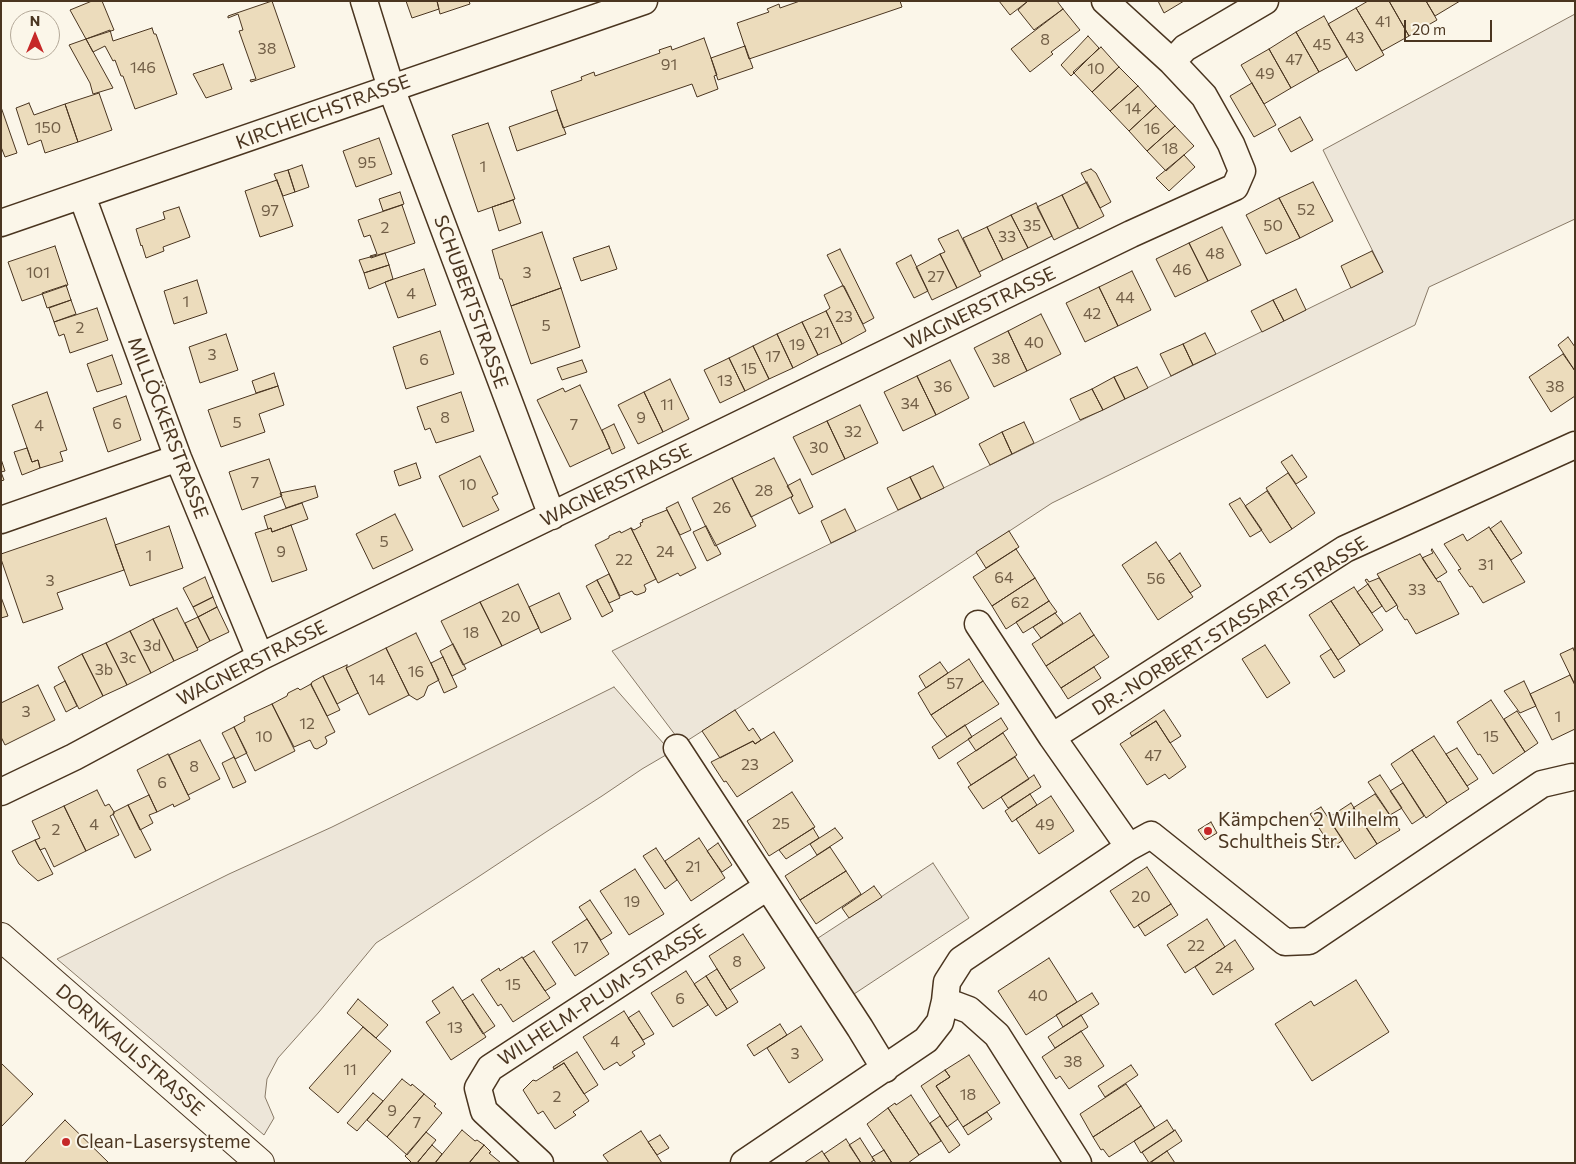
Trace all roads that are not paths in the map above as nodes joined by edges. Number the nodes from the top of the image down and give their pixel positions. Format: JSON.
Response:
{"nodes":[{"id":1,"x":364,"y":1,"type":"edge"},
{"id":2,"x":644,"y":1,"type":"edge"},
{"id":3,"x":1105,"y":1,"type":"edge"},
{"id":4,"x":1265,"y":1,"type":"edge"},
{"id":5,"x":1172,"y":62,"type":"junction"},
{"id":6,"x":391,"y":88,"type":"junction"},
{"id":7,"x":82,"y":196,"type":"junction"},
{"id":8,"x":1,"y":223,"type":"edge"},
{"id":9,"x":1575,"y":445,"type":"edge"},
{"id":10,"x":178,"y":458,"type":"junction"},
{"id":11,"x":552,"y":516,"type":"junction"},
{"id":12,"x":1,"y":520,"type":"edge"},
{"id":13,"x":978,"y":624,"type":"dead end"},
{"id":14,"x":260,"y":657,"type":"junction"},
{"id":15,"x":1052,"y":737,"type":"junction"},
{"id":16,"x":676,"y":748,"type":"dead end"},
{"id":17,"x":1574,"y":778,"type":"edge"},
{"id":18,"x":1,"y":792,"type":"edge"},
{"id":19,"x":1129,"y":847,"type":"junction"},
{"id":20,"x":767,"y":887,"type":"junction"},
{"id":21,"x":1,"y":937,"type":"edge"},
{"id":22,"x":945,"y":1001,"type":"junction"},
{"id":23,"x":884,"y":1069,"type":"junction"},
{"id":24,"x":260,"y":1163,"type":"edge"},
{"id":25,"x":540,"y":1163,"type":"edge"},
{"id":26,"x":744,"y":1163,"type":"edge"},
{"id":27,"x":1078,"y":1163,"type":"edge"}],
"edges":[{"from":1,"to":6,"type":"street","name":"SCHUBERTSTRASSE"},
{"from":2,"to":6,"type":"street","name":"KIRCHEICHSTRASSE"},
{"from":3,"to":5,"type":"street"},
{"from":4,"to":5,"type":"street"},
{"from":5,"to":11,"type":"street","name":"WAGNERSTRASSE"},
{"from":6,"to":7,"type":"street","name":"KIRCHEICHSTRASSE"},
{"from":6,"to":11,"type":"street","name":"SCHUBERTSTRASSE"},
{"from":7,"to":8,"type":"street","name":"KIRCHEICHSTRASSE"},
{"from":7,"to":10,"type":"street","name":"MILLÖCKERSTRASSE"},
{"from":9,"to":15,"type":"street","name":"DR.-NORBERT-STASSART-STRASSE"},
{"from":10,"to":12,"type":"street"},
{"from":10,"to":14,"type":"street","name":"MILLÖCKERSTRASSE"},
{"from":11,"to":14,"type":"street","name":"WAGNERSTRASSE"},
{"from":13,"to":15,"type":"street"},
{"from":14,"to":18,"type":"street","name":"WAGNERSTRASSE"},
{"from":15,"to":19,"type":"street"},
{"from":16,"to":20,"type":"street"},
{"from":17,"to":19,"type":"street"},
{"from":19,"to":22,"type":"street"},
{"from":20,"to":23,"type":"street"},
{"from":20,"to":25,"type":"street","name":"WILHELM-PLUM-STRASSE"},
{"from":21,"to":24,"type":"street","name":"DORNKAULSTRASSE"},
{"from":22,"to":23,"type":"street"},
{"from":22,"to":27,"type":"street"},
{"from":23,"to":26,"type":"street"}]}
